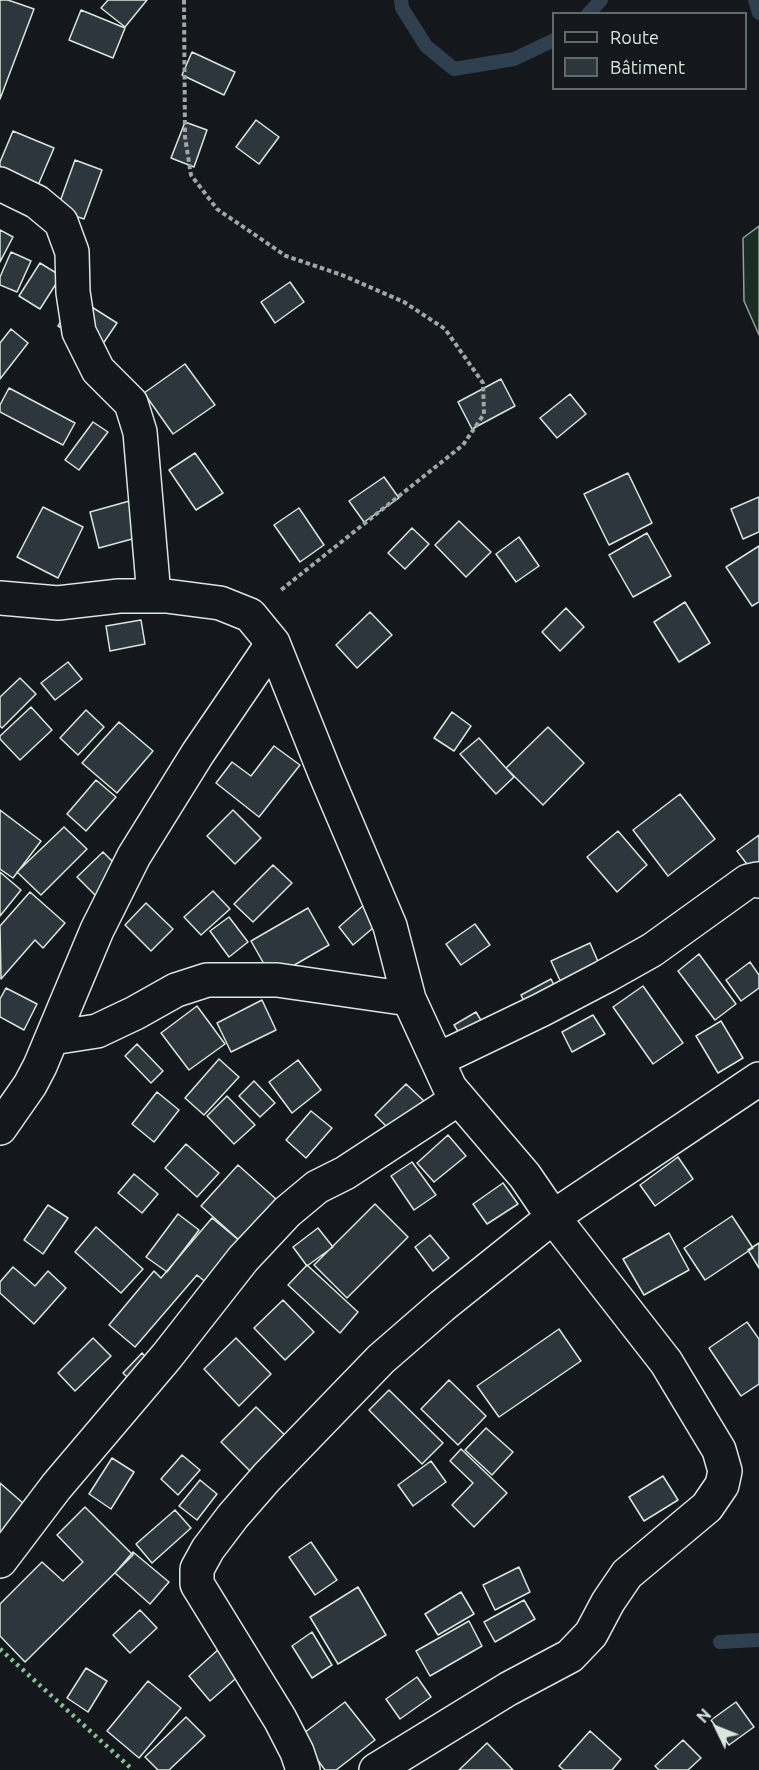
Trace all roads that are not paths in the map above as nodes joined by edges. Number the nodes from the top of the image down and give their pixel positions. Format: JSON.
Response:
{"nodes":[{"id":1,"x":0,"y":184,"type":"edge"},
{"id":2,"x":154,"y":596,"type":"junction"},
{"id":3,"x":0,"y":598,"type":"edge"},
{"id":4,"x":273,"y":643,"type":"junction"},
{"id":5,"x":759,"y":881,"type":"edge"},
{"id":6,"x":410,"y":999,"type":"junction"},
{"id":7,"x":52,"y":1038,"type":"junction"},
{"id":8,"x":443,"y":1074,"type":"junction"},
{"id":9,"x":759,"y":1079,"type":"edge"},
{"id":10,"x":0,"y":1128,"type":"edge"},
{"id":11,"x":553,"y":1217,"type":"junction"},
{"id":12,"x":0,"y":1562,"type":"edge"},
{"id":13,"x":303,"y":1770,"type":"edge"},
{"id":14,"x":376,"y":1770,"type":"edge"}],
"edges":[{"from":1,"to":2,"type":"street"},
{"from":2,"to":3,"type":"street"},
{"from":2,"to":4,"type":"street"},
{"from":4,"to":6,"type":"street"},
{"from":4,"to":7,"type":"street"},
{"from":5,"to":8,"type":"street"},
{"from":6,"to":7,"type":"street"},
{"from":6,"to":8,"type":"street"},
{"from":7,"to":10,"type":"street"},
{"from":8,"to":11,"type":"street"},
{"from":8,"to":12,"type":"street"},
{"from":9,"to":11,"type":"street"},
{"from":11,"to":13,"type":"street"},
{"from":11,"to":14,"type":"street"}]}
